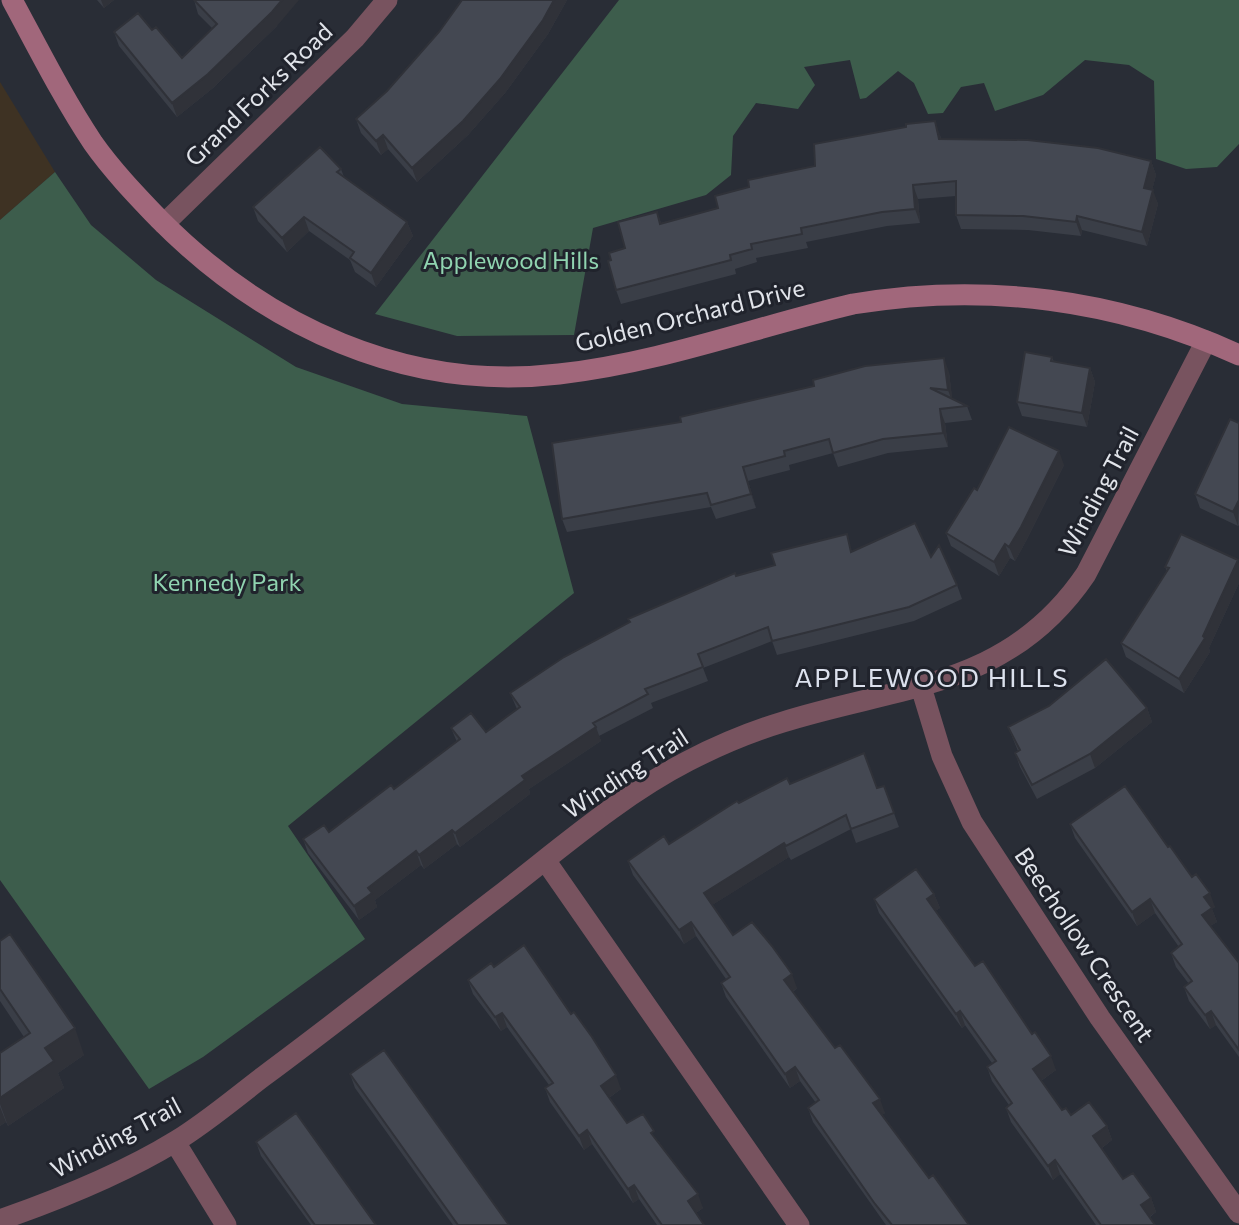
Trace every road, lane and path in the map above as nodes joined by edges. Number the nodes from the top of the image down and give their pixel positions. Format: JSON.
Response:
{"nodes":[{"id":1,"x":12,"y":0,"type":"edge"},
{"id":2,"x":387,"y":0,"type":"edge"},
{"id":3,"x":164,"y":224,"type":"junction"},
{"id":4,"x":1206,"y":341,"type":"junction"},
{"id":5,"x":1239,"y":355,"type":"edge"},
{"id":6,"x":921,"y":687,"type":"junction"},
{"id":7,"x":545,"y":860,"type":"junction"},
{"id":8,"x":176,"y":1142,"type":"junction"},
{"id":9,"x":1239,"y":1213,"type":"edge"},
{"id":10,"x":0,"y":1220,"type":"edge"},
{"id":11,"x":226,"y":1225,"type":"edge"},
{"id":12,"x":799,"y":1225,"type":"edge"}],
"edges":[{"from":1,"to":3,"type":"street","name":"Golden Orchard Drive"},
{"from":2,"to":3,"type":"street","name":"Grand Forks Road"},
{"from":3,"to":4,"type":"street","name":"Golden Orchard Drive"},
{"from":4,"to":5,"type":"street","name":"Golden Orchard Drive"},
{"from":4,"to":6,"type":"street","name":"Winding Trail"},
{"from":6,"to":7,"type":"street","name":"Winding Trail"},
{"from":6,"to":9,"type":"street","name":"Beechollow Crescent"},
{"from":7,"to":8,"type":"street","name":"Winding Trail"},
{"from":7,"to":12,"type":"street"},
{"from":8,"to":10,"type":"street","name":"Winding Trail"},
{"from":8,"to":11,"type":"street"}]}
